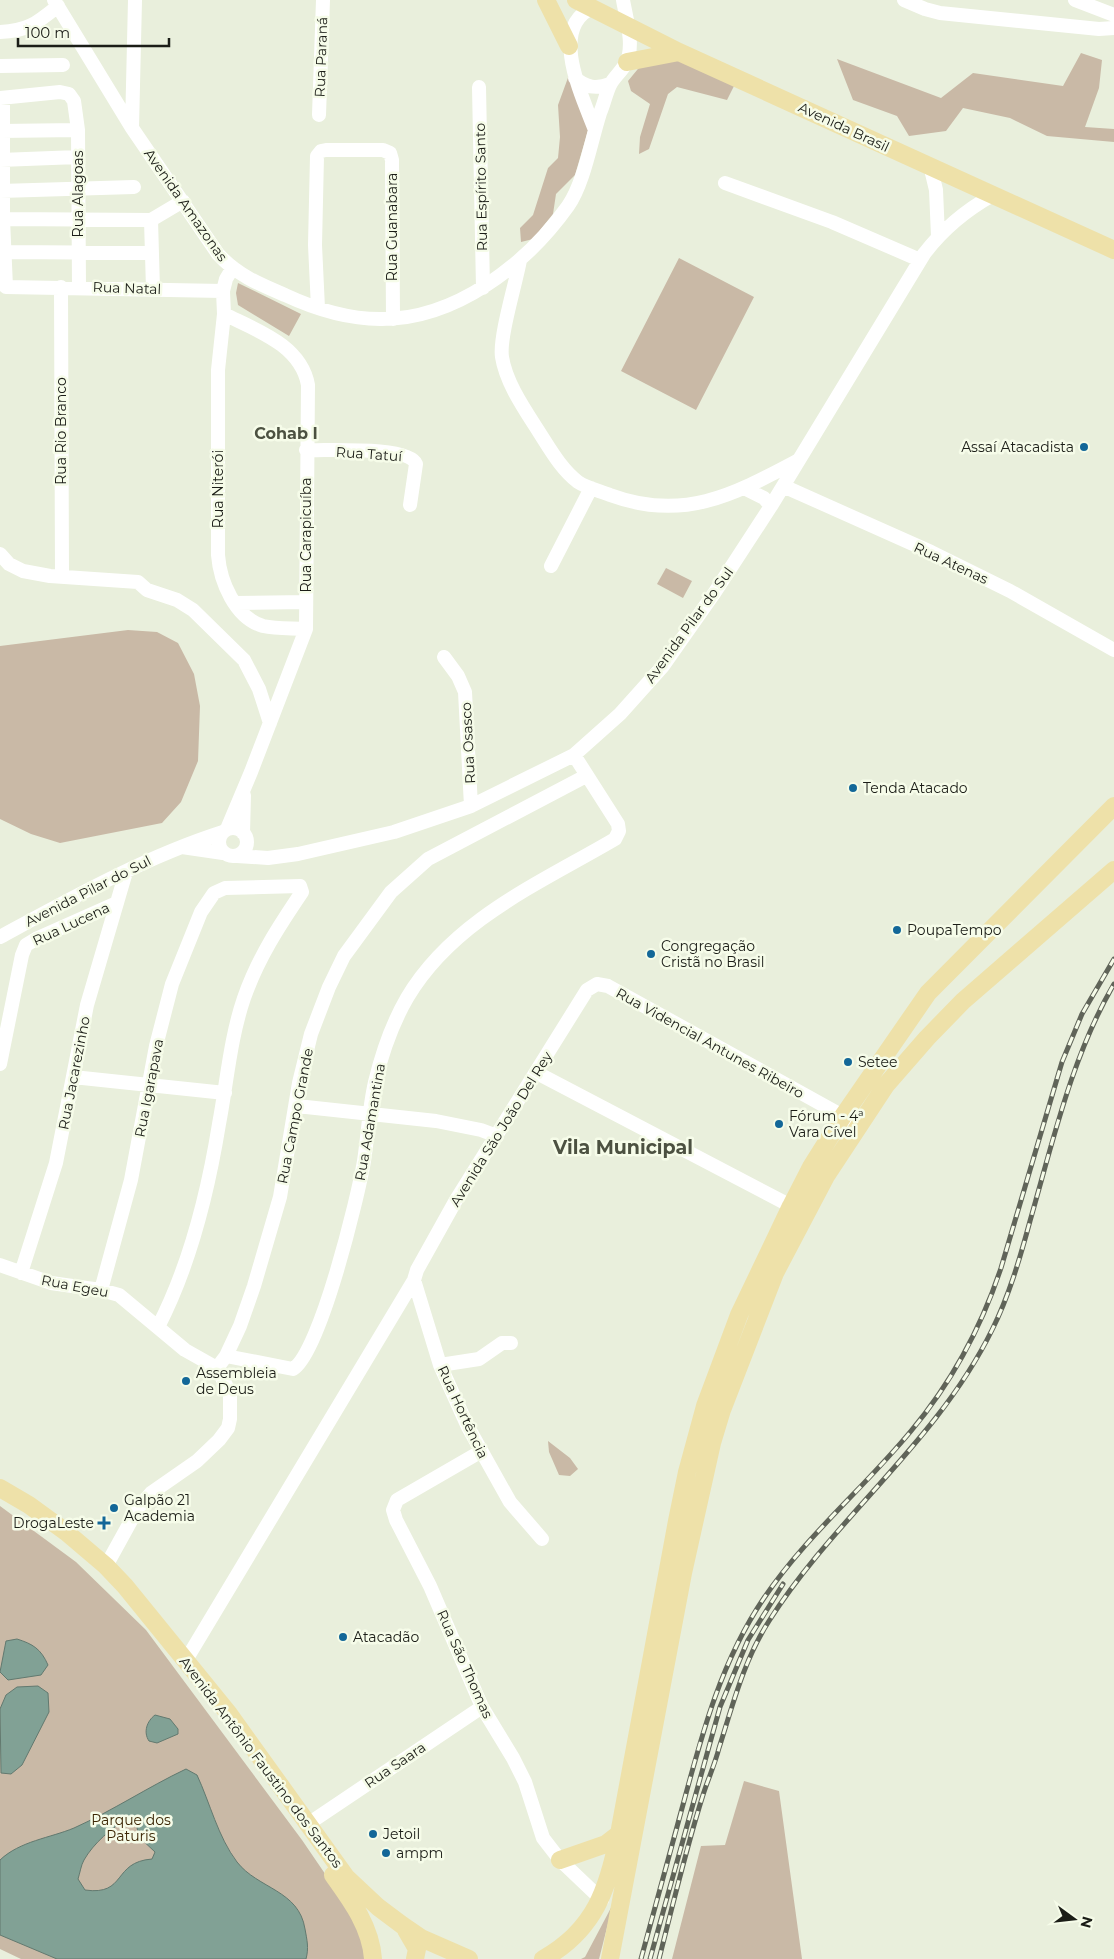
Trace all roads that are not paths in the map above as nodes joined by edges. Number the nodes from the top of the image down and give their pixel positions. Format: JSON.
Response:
{"nodes":[{"id":1,"x":135,"y":0,"type":"edge"},
{"id":2,"x":323,"y":0,"type":"edge"},
{"id":3,"x":546,"y":0,"type":"edge"},
{"id":4,"x":623,"y":0,"type":"edge"},
{"id":5,"x":904,"y":0,"type":"edge"},
{"id":6,"x":1075,"y":0,"type":"edge"},
{"id":7,"x":56,"y":3,"type":"edge"},
{"id":8,"x":592,"y":4,"type":"edge"},
{"id":9,"x":1114,"y":15,"type":"edge"},
{"id":10,"x":628,"y":27,"type":"junction"},
{"id":11,"x":1114,"y":28,"type":"edge"},
{"id":12,"x":0,"y":32,"type":"edge"},
{"id":13,"x":569,"y":46,"type":"junction"},
{"id":14,"x":679,"y":52,"type":"junction"},
{"id":15,"x":627,"y":62,"type":"junction"},
{"id":16,"x":0,"y":66,"type":"edge"},
{"id":17,"x":63,"y":66,"type":"dead end"},
{"id":18,"x":575,"y":78,"type":"junction"},
{"id":19,"x":610,"y":84,"type":"junction"},
{"id":20,"x":479,"y":87,"type":"dead end"},
{"id":21,"x":1,"y":98,"type":"edge"},
{"id":22,"x":319,"y":115,"type":"dead end"},
{"id":23,"x":132,"y":128,"type":"junction"},
{"id":24,"x":78,"y":130,"type":"junction"},
{"id":25,"x":595,"y":130,"type":"junction"},
{"id":26,"x":2,"y":131,"type":"edge"},
{"id":27,"x":78,"y":157,"type":"junction"},
{"id":28,"x":2,"y":160,"type":"edge"},
{"id":29,"x":930,"y":166,"type":"junction"},
{"id":30,"x":725,"y":183,"type":"dead end"},
{"id":31,"x":134,"y":187,"type":"dead end"},
{"id":32,"x":76,"y":189,"type":"junction"},
{"id":33,"x":1,"y":191,"type":"edge"},
{"id":34,"x":993,"y":194,"type":"junction"},
{"id":35,"x":183,"y":201,"type":"junction"},
{"id":36,"x":78,"y":218,"type":"junction"},
{"id":37,"x":3,"y":219,"type":"junction"},
{"id":38,"x":151,"y":220,"type":"junction"},
{"id":39,"x":938,"y":236,"type":"junction"},
{"id":40,"x":1114,"y":250,"type":"edge"},
{"id":41,"x":79,"y":251,"type":"junction"},
{"id":42,"x":4,"y":252,"type":"junction"},
{"id":43,"x":152,"y":253,"type":"junction"},
{"id":44,"x":520,"y":260,"type":"junction"},
{"id":45,"x":920,"y":260,"type":"junction"},
{"id":46,"x":232,"y":269,"type":"junction"},
{"id":47,"x":61,"y":287,"type":"junction"},
{"id":48,"x":79,"y":287,"type":"junction"},
{"id":49,"x":483,"y":288,"type":"junction"},
{"id":50,"x":153,"y":289,"type":"junction"},
{"id":51,"x":223,"y":291,"type":"junction"},
{"id":52,"x":318,"y":308,"type":"junction"},
{"id":53,"x":224,"y":314,"type":"junction"},
{"id":54,"x":393,"y":319,"type":"junction"},
{"id":55,"x":306,"y":450,"type":"junction"},
{"id":56,"x":797,"y":461,"type":"junction"},
{"id":57,"x":783,"y":486,"type":"junction"},
{"id":58,"x":591,"y":488,"type":"junction"},
{"id":59,"x":746,"y":488,"type":"junction"},
{"id":60,"x":410,"y":505,"type":"dead end"},
{"id":61,"x":771,"y":506,"type":"junction"},
{"id":62,"x":0,"y":554,"type":"edge"},
{"id":63,"x":550,"y":566,"type":"dead end"},
{"id":64,"x":62,"y":576,"type":"junction"},
{"id":65,"x":306,"y":602,"type":"junction"},
{"id":66,"x":236,"y":603,"type":"junction"},
{"id":67,"x":306,"y":629,"type":"junction"},
{"id":68,"x":1114,"y":650,"type":"edge"},
{"id":69,"x":444,"y":657,"type":"dead end"},
{"id":70,"x":270,"y":723,"type":"junction"},
{"id":71,"x":574,"y":755,"type":"junction"},
{"id":72,"x":586,"y":776,"type":"junction"},
{"id":73,"x":244,"y":789,"type":"junction"},
{"id":74,"x":471,"y":806,"type":"junction"},
{"id":75,"x":1114,"y":806,"type":"edge"},
{"id":76,"x":1114,"y":823,"type":"edge"},
{"id":77,"x":225,"y":831,"type":"junction"},
{"id":78,"x":245,"y":837,"type":"junction"},
{"id":79,"x":177,"y":847,"type":"junction"},
{"id":80,"x":230,"y":854,"type":"junction"},
{"id":81,"x":276,"y":857,"type":"junction"},
{"id":82,"x":1114,"y":870,"type":"edge"},
{"id":83,"x":126,"y":872,"type":"junction"},
{"id":84,"x":117,"y":903,"type":"junction"},
{"id":85,"x":1010,"y":913,"type":"junction"},
{"id":86,"x":0,"y":937,"type":"edge"},
{"id":87,"x":587,"y":990,"type":"joint"},
{"id":88,"x":0,"y":1064,"type":"edge"},
{"id":89,"x":537,"y":1073,"type":"junction"},
{"id":90,"x":73,"y":1078,"type":"junction"},
{"id":91,"x":148,"y":1084,"type":"junction"},
{"id":92,"x":225,"y":1093,"type":"junction"},
{"id":93,"x":297,"y":1106,"type":"junction"},
{"id":94,"x":370,"y":1114,"type":"junction"},
{"id":95,"x":843,"y":1116,"type":"junction"},
{"id":96,"x":859,"y":1125,"type":"junction"},
{"id":97,"x":497,"y":1136,"type":"junction"},
{"id":98,"x":791,"y":1206,"type":"junction"},
{"id":99,"x":0,"y":1265,"type":"edge"},
{"id":100,"x":21,"y":1273,"type":"junction"},
{"id":101,"x":415,"y":1275,"type":"junction"},
{"id":102,"x":101,"y":1290,"type":"junction"},
{"id":103,"x":158,"y":1327,"type":"junction"},
{"id":104,"x":511,"y":1343,"type":"dead end"},
{"id":105,"x":226,"y":1356,"type":"junction"},
{"id":106,"x":440,"y":1365,"type":"junction"},
{"id":107,"x":217,"y":1368,"type":"junction"},
{"id":108,"x":480,"y":1452,"type":"junction"},
{"id":109,"x":0,"y":1488,"type":"edge"},
{"id":110,"x":0,"y":1502,"type":"edge"},
{"id":111,"x":542,"y":1539,"type":"dead end"},
{"id":112,"x":106,"y":1566,"type":"junction"},
{"id":113,"x":186,"y":1660,"type":"junction"},
{"id":114,"x":482,"y":1707,"type":"junction"},
{"id":115,"x":308,"y":1824,"type":"junction"},
{"id":116,"x":619,"y":1834,"type":"junction"},
{"id":117,"x":560,"y":1860,"type":"junction"},
{"id":118,"x":602,"y":1900,"type":"junction"},
{"id":119,"x":402,"y":1925,"type":"junction"},
{"id":120,"x":374,"y":1957,"type":"edge"},
{"id":121,"x":415,"y":1959,"type":"edge"},
{"id":122,"x":469,"y":1959,"type":"edge"},
{"id":123,"x":543,"y":1959,"type":"edge"},
{"id":124,"x":610,"y":1959,"type":"edge"}],
"edges":[{"from":1,"to":23,"type":"street"},
{"from":2,"to":22,"type":"street","name":"Rua Paraná"},
{"from":3,"to":13,"type":"main road"},
{"from":4,"to":10,"type":"street"},
{"from":5,"to":11,"type":"street"},
{"from":6,"to":9,"type":"street"},
{"from":7,"to":12,"type":"street"},
{"from":7,"to":23,"type":"street","name":"Avenida Amazonas"},
{"from":8,"to":10,"type":"main road","name":"Avenida Brasil"},
{"from":8,"to":13,"type":"street"},
{"from":10,"to":14,"type":"main road","name":"Avenida Brasil"},
{"from":10,"to":15,"type":"street"},
{"from":13,"to":18,"type":"street"},
{"from":14,"to":15,"type":"main road"},
{"from":14,"to":29,"type":"main road","name":"Avenida Brasil"},
{"from":15,"to":19,"type":"street","name":"Avenida Amazonas"},
{"from":16,"to":17,"type":"street"},
{"from":18,"to":19,"type":"street"},
{"from":18,"to":25,"type":"street"},
{"from":19,"to":25,"type":"street","name":"Avenida Amazonas"},
{"from":20,"to":49,"type":"street","name":"Rua Espírito Santo"},
{"from":21,"to":24,"type":"street","name":"Rua Alagoas"},
{"from":21,"to":26,"type":"street"},
{"from":23,"to":35,"type":"street","name":"Avenida Amazonas"},
{"from":24,"to":26,"type":"street"},
{"from":24,"to":27,"type":"street","name":"Rua Alagoas"},
{"from":25,"to":44,"type":"street","name":"Avenida Amazonas"},
{"from":26,"to":28,"type":"street"},
{"from":27,"to":28,"type":"street"},
{"from":27,"to":32,"type":"street","name":"Rua Alagoas"},
{"from":28,"to":33,"type":"street"},
{"from":29,"to":34,"type":"main road","name":"Avenida Brasil"},
{"from":29,"to":39,"type":"street"},
{"from":30,"to":45,"type":"street"},
{"from":31,"to":32,"type":"street"},
{"from":32,"to":33,"type":"street"},
{"from":32,"to":36,"type":"street","name":"Rua Alagoas"},
{"from":33,"to":37,"type":"street"},
{"from":34,"to":39,"type":"street","name":"Avenida Pilar do Sul"},
{"from":34,"to":40,"type":"main road","name":"Avenida Brasil"},
{"from":35,"to":38,"type":"street"},
{"from":35,"to":46,"type":"street","name":"Avenida Amazonas"},
{"from":36,"to":37,"type":"street"},
{"from":36,"to":38,"type":"street"},
{"from":36,"to":41,"type":"street","name":"Rua Alagoas"},
{"from":37,"to":42,"type":"street"},
{"from":38,"to":43,"type":"street"},
{"from":39,"to":45,"type":"street","name":"Avenida Pilar do Sul"},
{"from":41,"to":42,"type":"street"},
{"from":41,"to":43,"type":"street"},
{"from":41,"to":48,"type":"street","name":"Rua Alagoas"},
{"from":42,"to":47,"type":"street","name":"Rua Natal"},
{"from":43,"to":50,"type":"street"},
{"from":44,"to":49,"type":"street","name":"Avenida Amazonas"},
{"from":44,"to":58,"type":"street"},
{"from":45,"to":56,"type":"street","name":"Avenida Pilar do Sul"},
{"from":46,"to":51,"type":"street"},
{"from":46,"to":52,"type":"street","name":"Avenida Amazonas"},
{"from":47,"to":48,"type":"street","name":"Rua Natal"},
{"from":47,"to":64,"type":"street","name":"Rua Rio Branco"},
{"from":48,"to":50,"type":"street","name":"Rua Natal"},
{"from":49,"to":54,"type":"street","name":"Avenida Amazonas"},
{"from":50,"to":51,"type":"street","name":"Rua Natal"},
{"from":51,"to":53,"type":"street","name":"Rua Niterói"},
{"from":52,"to":54,"type":"street","name":"Avenida Amazonas"},
{"from":52,"to":54,"type":"street","name":"Rua Guanabara"},
{"from":53,"to":55,"type":"street","name":"Rua Carapicuíba"},
{"from":53,"to":66,"type":"street","name":"Rua Niterói"},
{"from":55,"to":60,"type":"street","name":"Rua Tatuí"},
{"from":55,"to":65,"type":"street","name":"Rua Carapicuíba"},
{"from":56,"to":57,"type":"street","name":"Avenida Pilar do Sul"},
{"from":56,"to":59,"type":"street"},
{"from":57,"to":61,"type":"street","name":"Avenida Pilar do Sul"},
{"from":57,"to":68,"type":"street","name":"Rua Atenas"},
{"from":58,"to":59,"type":"street"},
{"from":58,"to":63,"type":"street"},
{"from":59,"to":61,"type":"street"},
{"from":61,"to":71,"type":"street","name":"Avenida Pilar do Sul"},
{"from":62,"to":64,"type":"street"},
{"from":64,"to":70,"type":"street"},
{"from":65,"to":66,"type":"street"},
{"from":65,"to":67,"type":"street","name":"Rua Carapicuíba"},
{"from":66,"to":67,"type":"street","name":"Rua Niterói"},
{"from":67,"to":70,"type":"street","name":"Rua Carapicuíba"},
{"from":69,"to":74,"type":"street","name":"Rua Osasco"},
{"from":70,"to":73,"type":"street","name":"Rua Carapicuíba"},
{"from":71,"to":72,"type":"street"},
{"from":71,"to":74,"type":"street","name":"Avenida Pilar do Sul"},
{"from":72,"to":93,"type":"street","name":"Rua Campo Grande"},
{"from":72,"to":94,"type":"street","name":"Rua Adamantina"},
{"from":73,"to":77,"type":"street","name":"Rua Carapicuíba"},
{"from":73,"to":78,"type":"street","name":"Rua Carapicuíba"},
{"from":74,"to":81,"type":"street","name":"Avenida Pilar do Sul"},
{"from":75,"to":85,"type":"main road"},
{"from":76,"to":85,"type":"main road"},
{"from":77,"to":78,"type":"street"},
{"from":77,"to":79,"type":"street","name":"Avenida Pilar do Sul"},
{"from":77,"to":80,"type":"street"},
{"from":78,"to":80,"type":"street"},
{"from":78,"to":81,"type":"street"},
{"from":79,"to":80,"type":"street","name":"Avenida Pilar do Sul"},
{"from":79,"to":83,"type":"street","name":"Avenida Pilar do Sul"},
{"from":80,"to":81,"type":"street","name":"Avenida Pilar do Sul"},
{"from":82,"to":96,"type":"main road"},
{"from":83,"to":84,"type":"street","name":"Rua Jacarezinho"},
{"from":83,"to":86,"type":"street","name":"Avenida Pilar do Sul"},
{"from":84,"to":88,"type":"street","name":"Rua Lucena"},
{"from":84,"to":90,"type":"street","name":"Rua Jacarezinho"},
{"from":85,"to":95,"type":"main road"},
{"from":87,"to":89,"type":"street","name":"Avenida São João Del Rey"},
{"from":87,"to":95,"type":"street","name":"Rua Videncial Antunes Ribeiro"},
{"from":89,"to":97,"type":"street","name":"Avenida São João Del Rey"},
{"from":89,"to":98,"type":"street"},
{"from":90,"to":91,"type":"street"},
{"from":90,"to":100,"type":"street","name":"Rua Jacarezinho"},
{"from":91,"to":92,"type":"street"},
{"from":91,"to":92,"type":"street","name":"Rua Igarapava"},
{"from":91,"to":102,"type":"street","name":"Rua Igarapava"},
{"from":92,"to":103,"type":"street"},
{"from":93,"to":94,"type":"street"},
{"from":93,"to":105,"type":"street","name":"Rua Campo Grande"},
{"from":94,"to":97,"type":"street"},
{"from":94,"to":105,"type":"street","name":"Rua Adamantina"},
{"from":95,"to":96,"type":"street","name":"Rua Videncial Antunes Ribeiro"},
{"from":95,"to":98,"type":"main road"},
{"from":96,"to":124,"type":"main road"},
{"from":97,"to":101,"type":"street","name":"Avenida São João Del Rey"},
{"from":98,"to":116,"type":"main road"},
{"from":99,"to":100,"type":"street","name":"Rua Egeu"},
{"from":100,"to":102,"type":"street","name":"Rua Egeu"},
{"from":101,"to":106,"type":"street","name":"Rua Hortência"},
{"from":101,"to":113,"type":"street","name":"Avenida São João Del Rey"},
{"from":102,"to":103,"type":"street","name":"Rua Egeu"},
{"from":103,"to":107,"type":"street","name":"Rua Egeu"},
{"from":104,"to":106,"type":"street"},
{"from":105,"to":107,"type":"street","name":"Rua Campo Grande"},
{"from":106,"to":108,"type":"street","name":"Rua Hortência"},
{"from":107,"to":112,"type":"street"},
{"from":108,"to":111,"type":"street","name":"Rua Hortência"},
{"from":108,"to":114,"type":"street","name":"Rua São Thomas"},
{"from":109,"to":112,"type":"main road","name":"Avenida Antônio Faustino dos Santos"},
{"from":110,"to":120,"type":"main road","name":"Avenida Antônio Faustino dos Santos"},
{"from":112,"to":113,"type":"main road","name":"Avenida Antônio Faustino dos Santos"},
{"from":113,"to":115,"type":"main road","name":"Avenida Antônio Faustino dos Santos"},
{"from":114,"to":115,"type":"street","name":"Rua Saara"},
{"from":114,"to":117,"type":"street","name":"Rua São Thomas"},
{"from":115,"to":119,"type":"main road","name":"Avenida Antônio Faustino dos Santos"},
{"from":116,"to":117,"type":"main road"},
{"from":116,"to":118,"type":"main road"},
{"from":117,"to":118,"type":"street","name":"Rua São Thomas"},
{"from":118,"to":123,"type":"main road"},
{"from":119,"to":121,"type":"main road"},
{"from":119,"to":122,"type":"main road","name":"Avenida Antônio Faustino dos Santos"}]}
